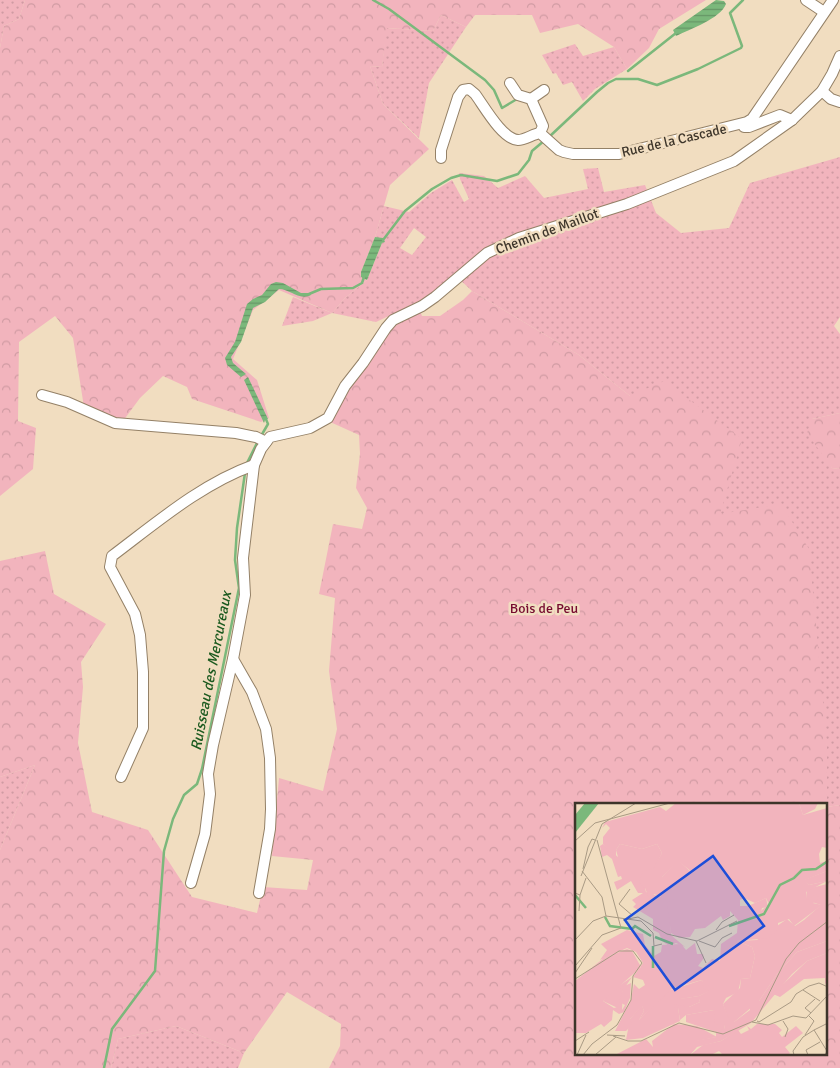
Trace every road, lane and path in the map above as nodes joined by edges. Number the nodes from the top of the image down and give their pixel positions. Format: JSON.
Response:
{"nodes":[{"id":1,"x":806,"y":0,"type":"edge"},
{"id":2,"x":833,"y":0,"type":"edge"},
{"id":3,"x":824,"y":12,"type":"junction"},
{"id":4,"x":840,"y":56,"type":"edge"},
{"id":5,"x":510,"y":83,"type":"dead end"},
{"id":6,"x":544,"y":90,"type":"dead end"},
{"id":7,"x":822,"y":91,"type":"junction"},
{"id":8,"x":531,"y":99,"type":"junction"},
{"id":9,"x":840,"y":102,"type":"edge"},
{"id":10,"x":792,"y":120,"type":"junction"},
{"id":11,"x":738,"y":125,"type":"junction"},
{"id":12,"x":544,"y":137,"type":"junction"},
{"id":13,"x":441,"y":158,"type":"dead end"},
{"id":14,"x":42,"y":395,"type":"dead end"},
{"id":15,"x":262,"y":440,"type":"junction"},
{"id":16,"x":249,"y":467,"type":"junction"},
{"id":17,"x":234,"y":658,"type":"junction"},
{"id":18,"x":121,"y":777,"type":"dead end"},
{"id":19,"x":191,"y":883,"type":"dead end"},
{"id":20,"x":258,"y":893,"type":"dead end"}],
"edges":[{"from":1,"to":3,"type":"street"},
{"from":2,"to":3,"type":"street","name":"Rue de la Cascade"},
{"from":3,"to":11,"type":"street","name":"Rue de la Cascade"},
{"from":4,"to":7,"type":"street","name":"Chemin de Maillot"},
{"from":5,"to":8,"type":"street"},
{"from":6,"to":8,"type":"street"},
{"from":7,"to":9,"type":"street"},
{"from":7,"to":10,"type":"street","name":"Chemin de Maillot"},
{"from":8,"to":12,"type":"street"},
{"from":10,"to":11,"type":"street"},
{"from":10,"to":15,"type":"street","name":"Chemin de Maillot"},
{"from":11,"to":12,"type":"street","name":"Rue de la Cascade"},
{"from":12,"to":13,"type":"street"},
{"from":14,"to":15,"type":"street"},
{"from":15,"to":16,"type":"street"},
{"from":16,"to":17,"type":"street"},
{"from":16,"to":18,"type":"street"},
{"from":17,"to":19,"type":"street"},
{"from":17,"to":20,"type":"street"}]}
